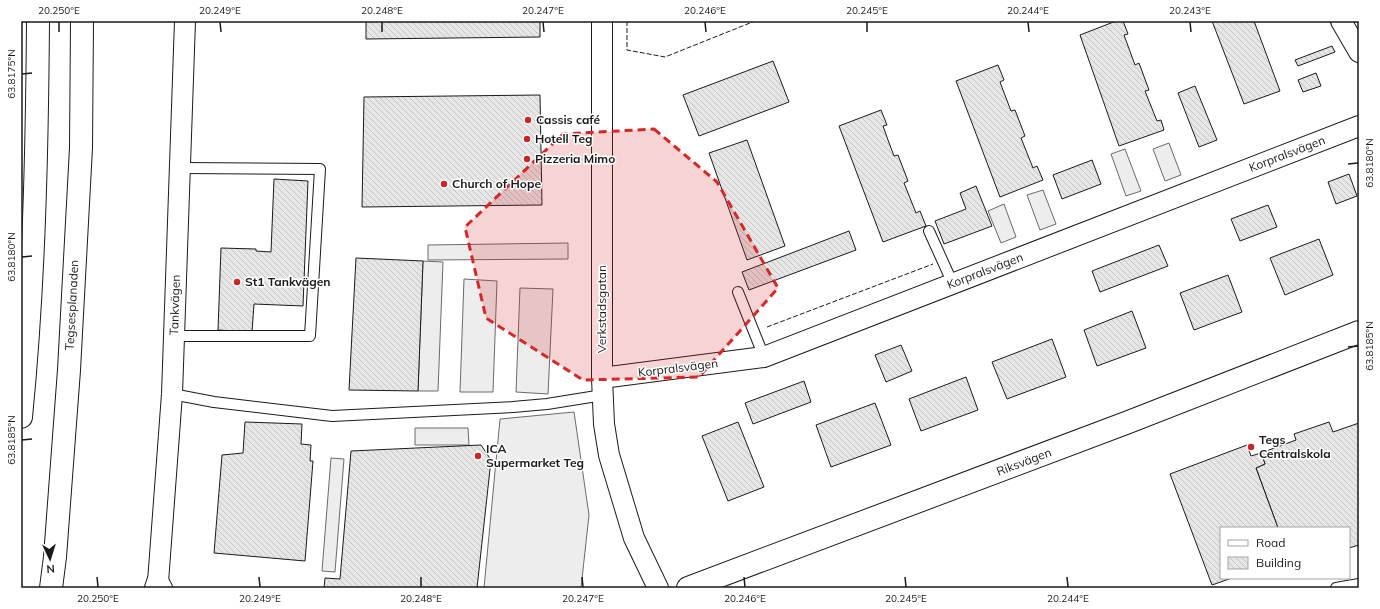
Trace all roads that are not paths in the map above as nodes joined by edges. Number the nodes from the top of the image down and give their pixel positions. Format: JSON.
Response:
{"nodes":[{"id":1,"x":38,"y":21,"type":"edge"},
{"id":2,"x":82,"y":21,"type":"edge"},
{"id":3,"x":185,"y":21,"type":"edge"},
{"id":4,"x":602,"y":21,"type":"edge"},
{"id":5,"x":1341,"y":21,"type":"edge"},
{"id":6,"x":1359,"y":52,"type":"edge"},
{"id":7,"x":1359,"y":126,"type":"edge"},
{"id":8,"x":180,"y":168,"type":"junction"},
{"id":9,"x":929,"y":232,"type":"dead end"},
{"id":10,"x":952,"y":284,"type":"junction"},
{"id":11,"x":738,"y":292,"type":"dead end"},
{"id":12,"x":1359,"y":332,"type":"edge"},
{"id":13,"x":174,"y":336,"type":"junction"},
{"id":14,"x":764,"y":357,"type":"junction"},
{"id":15,"x":602,"y":386,"type":"junction"},
{"id":16,"x":172,"y":394,"type":"junction"},
{"id":17,"x":21,"y":417,"type":"edge"},
{"id":18,"x":1359,"y":584,"type":"edge"},
{"id":19,"x":158,"y":586,"type":"edge"},
{"id":20,"x":51,"y":588,"type":"edge"},
{"id":21,"x":658,"y":588,"type":"edge"},
{"id":22,"x":688,"y":588,"type":"edge"},
{"id":23,"x":1336,"y":588,"type":"edge"}],
"edges":[{"from":1,"to":17,"type":"main road"},
{"from":2,"to":20,"type":"main road","name":"Tegsesplanaden"},
{"from":3,"to":8,"type":"street","name":"Tankvägen"},
{"from":4,"to":15,"type":"street","name":"Verkstadsgatan"},
{"from":5,"to":6,"type":"street"},
{"from":7,"to":10,"type":"street","name":"Korpralsvägen"},
{"from":8,"to":13,"type":"street","name":"Tankvägen"},
{"from":8,"to":13,"type":"lane"},
{"from":9,"to":10,"type":"lane"},
{"from":10,"to":14,"type":"street","name":"Korpralsvägen"},
{"from":11,"to":14,"type":"lane"},
{"from":12,"to":22,"type":"main road","name":"Riksvägen"},
{"from":13,"to":16,"type":"street","name":"Tankvägen"},
{"from":14,"to":15,"type":"street","name":"Korpralsvägen"},
{"from":15,"to":16,"type":"lane"},
{"from":15,"to":21,"type":"street","name":"Verkstadsgatan"},
{"from":16,"to":19,"type":"street","name":"Tankvägen"},
{"from":18,"to":23,"type":"lane"}]}
